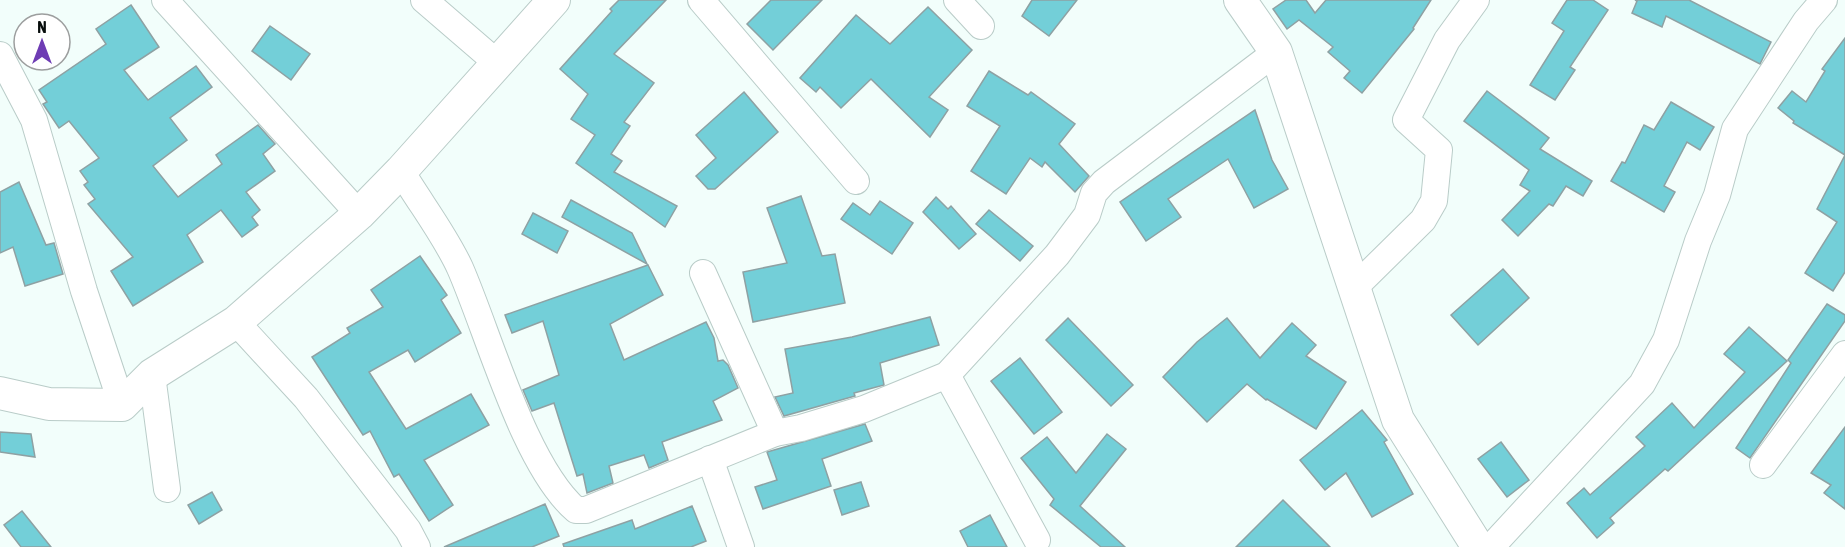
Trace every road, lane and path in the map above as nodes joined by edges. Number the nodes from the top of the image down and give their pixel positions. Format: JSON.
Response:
{"nodes":[{"id":1,"x":165,"y":0,"type":"edge"},
{"id":2,"x":424,"y":0,"type":"edge"},
{"id":3,"x":554,"y":0,"type":"edge"},
{"id":4,"x":701,"y":0,"type":"edge"},
{"id":5,"x":957,"y":0,"type":"edge"},
{"id":6,"x":1240,"y":0,"type":"edge"},
{"id":7,"x":1476,"y":0,"type":"edge"},
{"id":8,"x":1824,"y":0,"type":"edge"},
{"id":9,"x":981,"y":26,"type":"dead end"},
{"id":10,"x":1276,"y":52,"type":"junction"},
{"id":11,"x":0,"y":56,"type":"edge"},
{"id":12,"x":496,"y":62,"type":"junction"},
{"id":13,"x":401,"y":171,"type":"junction"},
{"id":14,"x":856,"y":181,"type":"dead end"},
{"id":15,"x":359,"y":214,"type":"junction"},
{"id":16,"x":703,"y":273,"type":"dead end"},
{"id":17,"x":1354,"y":288,"type":"junction"},
{"id":18,"x":236,"y":322,"type":"junction"},
{"id":19,"x":1845,"y":354,"type":"edge"},
{"id":20,"x":152,"y":375,"type":"junction"},
{"id":21,"x":948,"y":375,"type":"junction"},
{"id":22,"x":0,"y":393,"type":"edge"},
{"id":23,"x":122,"y":405,"type":"junction"},
{"id":24,"x":775,"y":433,"type":"junction"},
{"id":25,"x":710,"y":459,"type":"junction"},
{"id":26,"x":1763,"y":465,"type":"dead end"},
{"id":27,"x":167,"y":489,"type":"dead end"},
{"id":28,"x":1037,"y":540,"type":"dead end"},
{"id":29,"x":417,"y":547,"type":"edge"},
{"id":30,"x":741,"y":547,"type":"edge"},
{"id":31,"x":1478,"y":547,"type":"edge"},
{"id":32,"x":1491,"y":547,"type":"edge"}],
"edges":[{"from":1,"to":15,"type":"street"},
{"from":2,"to":12,"type":"street"},
{"from":3,"to":12,"type":"street"},
{"from":4,"to":14,"type":"street"},
{"from":5,"to":9,"type":"street"},
{"from":6,"to":10,"type":"street"},
{"from":7,"to":17,"type":"street"},
{"from":8,"to":32,"type":"street"},
{"from":10,"to":17,"type":"street"},
{"from":10,"to":21,"type":"street"},
{"from":11,"to":23,"type":"street"},
{"from":12,"to":13,"type":"street"},
{"from":13,"to":15,"type":"street"},
{"from":13,"to":25,"type":"street"},
{"from":15,"to":18,"type":"street"},
{"from":16,"to":24,"type":"street"},
{"from":17,"to":31,"type":"street"},
{"from":18,"to":20,"type":"street"},
{"from":18,"to":29,"type":"street"},
{"from":19,"to":26,"type":"street"},
{"from":20,"to":23,"type":"street"},
{"from":20,"to":27,"type":"street"},
{"from":21,"to":24,"type":"street"},
{"from":21,"to":28,"type":"street"},
{"from":22,"to":23,"type":"street"},
{"from":24,"to":25,"type":"street"},
{"from":25,"to":30,"type":"street"}]}
